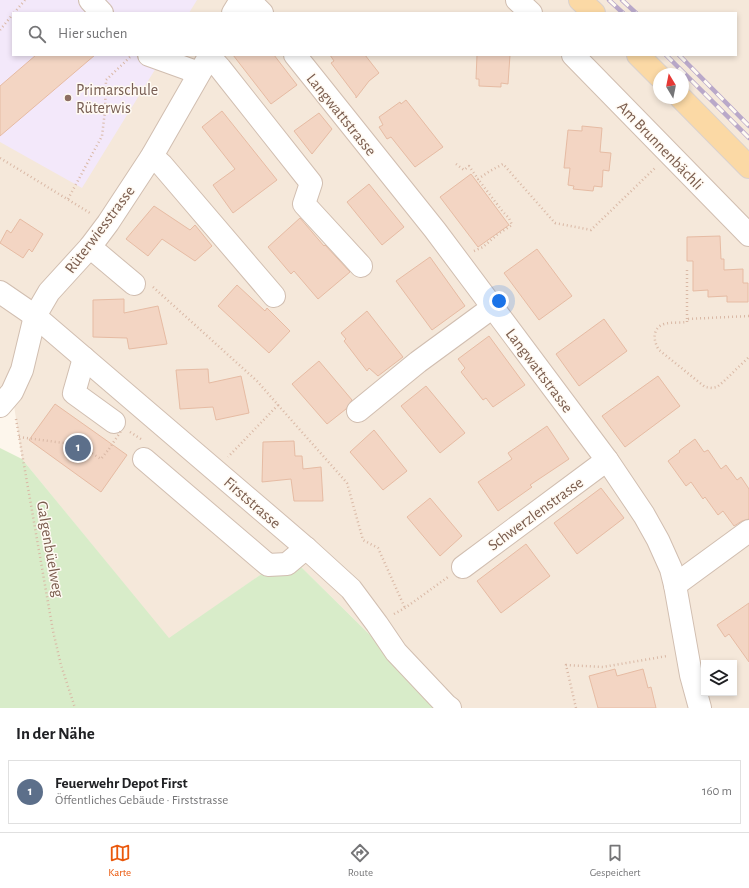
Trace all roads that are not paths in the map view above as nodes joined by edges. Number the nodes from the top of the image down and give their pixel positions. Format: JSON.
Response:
{"nodes":[{"id":1,"x":90,"y":0,"type":"edge"},
{"id":2,"x":518,"y":0,"type":"edge"},
{"id":3,"x":580,"y":0,"type":"edge"},
{"id":4,"x":237,"y":4,"type":"edge"},
{"id":5,"x":101,"y":12,"type":"edge"},
{"id":6,"x":259,"y":12,"type":"edge"},
{"id":7,"x":530,"y":12,"type":"edge"},
{"id":8,"x":593,"y":12,"type":"edge"},
{"id":9,"x":157,"y":56,"type":"edge"},
{"id":10,"x":296,"y":56,"type":"edge"},
{"id":11,"x":574,"y":56,"type":"edge"},
{"id":12,"x":639,"y":56,"type":"edge"},
{"id":13,"x":206,"y":62,"type":"edge"},
{"id":14,"x":653,"y":70,"type":"edge"},
{"id":15,"x":687,"y":104,"type":"edge"},
{"id":16,"x":152,"y":156,"type":"junction"},
{"id":17,"x":749,"y":167,"type":"edge"},
{"id":18,"x":749,"y":235,"type":"edge"},
{"id":19,"x":90,"y":247,"type":"junction"},
{"id":20,"x":361,"y":266,"type":"dead end"},
{"id":21,"x":134,"y":284,"type":"road end"},
{"id":22,"x":0,"y":292,"type":"edge"},
{"id":23,"x":274,"y":296,"type":"dead end"},
{"id":24,"x":493,"y":307,"type":"junction"},
{"id":25,"x":35,"y":316,"type":"junction"},
{"id":26,"x":84,"y":358,"type":"junction"},
{"id":27,"x":6,"y":399,"type":"edge"},
{"id":28,"x":358,"y":411,"type":"dead end"},
{"id":29,"x":118,"y":427,"type":"road end"},
{"id":30,"x":144,"y":459,"type":"dead end"},
{"id":31,"x":607,"y":460,"type":"junction"},
{"id":32,"x":749,"y":531,"type":"edge"},
{"id":33,"x":306,"y":548,"type":"junction"},
{"id":34,"x":463,"y":566,"type":"road end"},
{"id":35,"x":675,"y":585,"type":"junction"},
{"id":36,"x":450,"y":708,"type":"edge"},
{"id":37,"x":700,"y":708,"type":"edge"}],
"edges":[{"from":1,"to":5,"type":"street"},
{"from":2,"to":7,"type":"street"},
{"from":3,"to":8,"type":"main road"},
{"from":4,"to":6,"type":"street"},
{"from":9,"to":13,"type":"street"},
{"from":10,"to":24,"type":"street","name":"Langwattstrasse"},
{"from":11,"to":18,"type":"street","name":"Am Brunnenbächli"},
{"from":12,"to":14,"type":"main road"},
{"from":13,"to":16,"type":"street","name":"Rüterwiesstrasse"},
{"from":13,"to":20,"type":"street"},
{"from":15,"to":17,"type":"main road"},
{"from":16,"to":19,"type":"street","name":"Rüterwiesstrasse"},
{"from":16,"to":23,"type":"street"},
{"from":19,"to":21,"type":"street"},
{"from":19,"to":25,"type":"street","name":"Rüterwiesstrasse"},
{"from":22,"to":25,"type":"street","name":"Firststrasse"},
{"from":24,"to":28,"type":"street"},
{"from":24,"to":31,"type":"street","name":"Langwattstrasse"},
{"from":25,"to":26,"type":"street","name":"Firststrasse"},
{"from":25,"to":27,"type":"street","name":"Rüterwiesstrasse"},
{"from":26,"to":29,"type":"street"},
{"from":26,"to":33,"type":"street","name":"Firststrasse"},
{"from":30,"to":33,"type":"street"},
{"from":31,"to":34,"type":"street","name":"Schwerzlenstrasse"},
{"from":31,"to":35,"type":"street","name":"Langwattstrasse"},
{"from":32,"to":35,"type":"street"},
{"from":33,"to":36,"type":"street","name":"Firststrasse"},
{"from":35,"to":37,"type":"street","name":"Langwattstrasse"}]}
